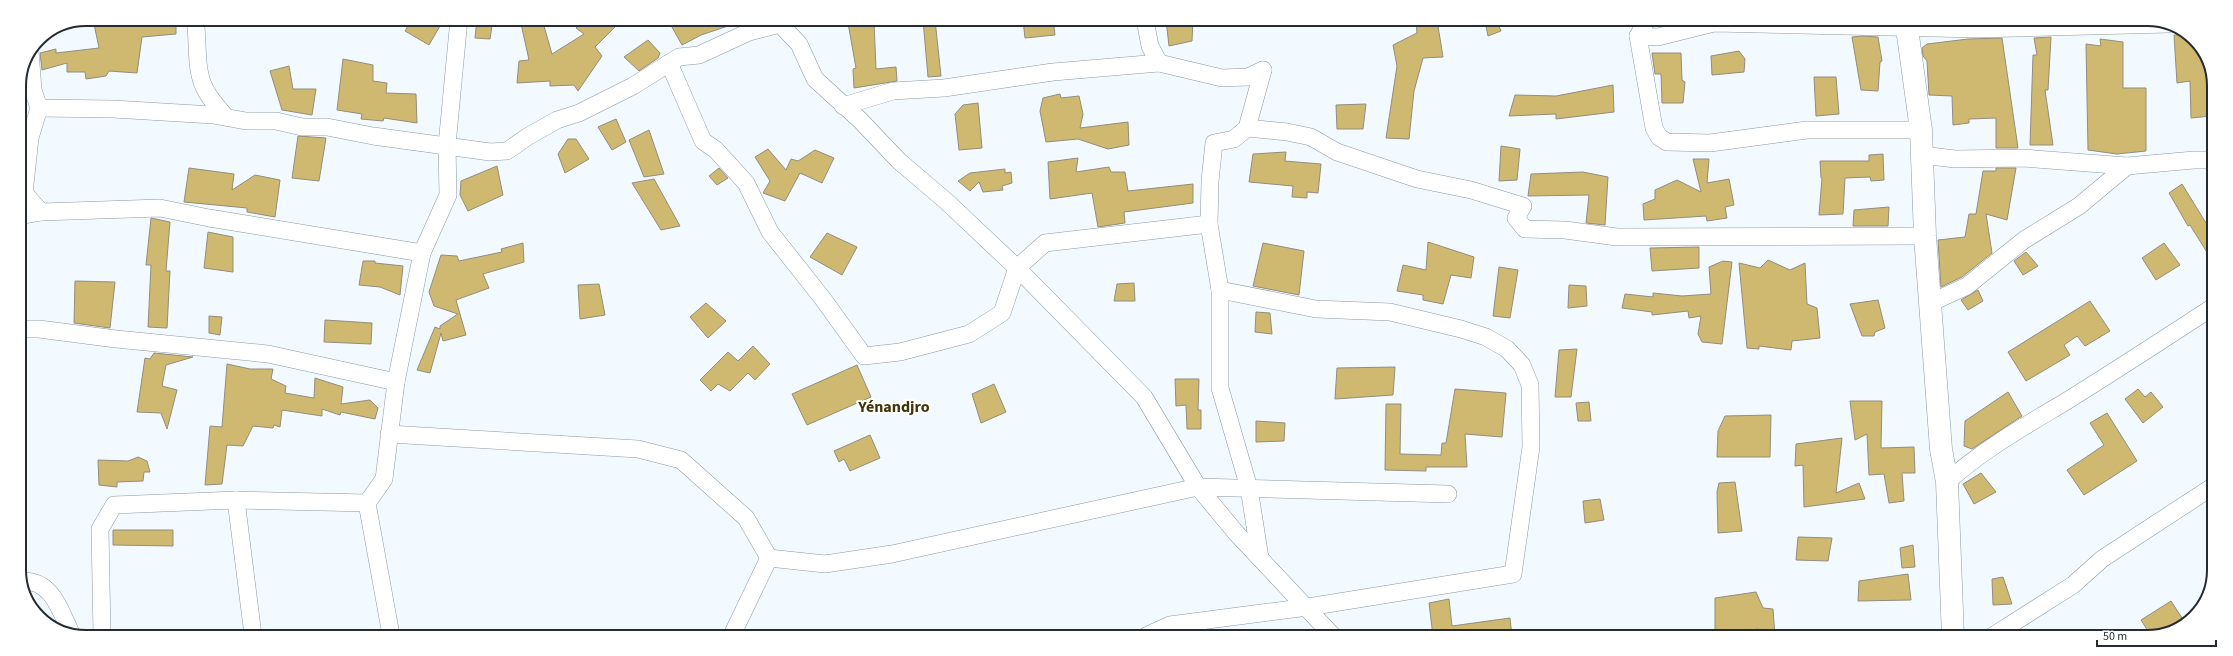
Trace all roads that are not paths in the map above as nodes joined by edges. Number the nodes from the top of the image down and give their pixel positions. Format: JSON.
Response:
{"nodes":[{"id":1,"x":196,"y":26,"type":"edge"},
{"id":2,"x":458,"y":26,"type":"edge"},
{"id":3,"x":768,"y":26,"type":"edge"},
{"id":4,"x":783,"y":26,"type":"edge"},
{"id":5,"x":1146,"y":26,"type":"edge"},
{"id":6,"x":1702,"y":26,"type":"edge"},
{"id":7,"x":1906,"y":26,"type":"edge"},
{"id":8,"x":1935,"y":26,"type":"edge"},
{"id":9,"x":2092,"y":26,"type":"edge"},
{"id":10,"x":1641,"y":28,"type":"edge"},
{"id":11,"x":31,"y":63,"type":"edge"},
{"id":12,"x":669,"y":63,"type":"junction"},
{"id":13,"x":1159,"y":63,"type":"junction"},
{"id":14,"x":843,"y":106,"type":"junction"},
{"id":15,"x":39,"y":108,"type":"junction"},
{"id":16,"x":224,"y":116,"type":"junction"},
{"id":17,"x":1248,"y":128,"type":"junction"},
{"id":18,"x":1921,"y":130,"type":"junction"},
{"id":19,"x":447,"y":145,"type":"junction"},
{"id":20,"x":1922,"y":155,"type":"junction"},
{"id":21,"x":2207,"y":160,"type":"edge"},
{"id":22,"x":2127,"y":166,"type":"junction"},
{"id":23,"x":26,"y":175,"type":"edge"},
{"id":24,"x":26,"y":195,"type":"edge"},
{"id":25,"x":41,"y":212,"type":"junction"},
{"id":26,"x":26,"y":215,"type":"edge"},
{"id":27,"x":1209,"y":224,"type":"junction"},
{"id":28,"x":1925,"y":236,"type":"junction"},
{"id":29,"x":422,"y":253,"type":"junction"},
{"id":30,"x":1017,"y":268,"type":"junction"},
{"id":31,"x":1220,"y":290,"type":"junction"},
{"id":32,"x":1930,"y":303,"type":"junction"},
{"id":33,"x":2207,"y":311,"type":"edge"},
{"id":34,"x":26,"y":329,"type":"edge"},
{"id":35,"x":396,"y":382,"type":"junction"},
{"id":36,"x":389,"y":434,"type":"junction"},
{"id":37,"x":1947,"y":482,"type":"junction"},
{"id":38,"x":1198,"y":487,"type":"junction"},
{"id":39,"x":1249,"y":488,"type":"junction"},
{"id":40,"x":2207,"y":490,"type":"edge"},
{"id":41,"x":1448,"y":494,"type":"dead end"},
{"id":42,"x":236,"y":500,"type":"junction"},
{"id":43,"x":367,"y":503,"type":"junction"},
{"id":44,"x":769,"y":558,"type":"junction"},
{"id":45,"x":1260,"y":558,"type":"junction"},
{"id":46,"x":27,"y":582,"type":"edge"},
{"id":47,"x":1308,"y":608,"type":"junction"},
{"id":48,"x":68,"y":627,"type":"edge"},
{"id":49,"x":102,"y":630,"type":"edge"},
{"id":50,"x":252,"y":630,"type":"edge"},
{"id":51,"x":390,"y":630,"type":"edge"},
{"id":52,"x":735,"y":630,"type":"edge"},
{"id":53,"x":1159,"y":630,"type":"edge"},
{"id":54,"x":1328,"y":630,"type":"edge"},
{"id":55,"x":1953,"y":630,"type":"edge"},
{"id":56,"x":2002,"y":630,"type":"edge"}],
"edges":[{"from":1,"to":16,"type":"street"},
{"from":2,"to":19,"type":"street"},
{"from":3,"to":12,"type":"street"},
{"from":4,"to":14,"type":"street"},
{"from":5,"to":13,"type":"street"},
{"from":6,"to":10,"type":"street"},
{"from":7,"to":18,"type":"main road"},
{"from":8,"to":9,"type":"street"},
{"from":10,"to":18,"type":"street"},
{"from":11,"to":15,"type":"street"},
{"from":12,"to":19,"type":"street"},
{"from":12,"to":30,"type":"street"},
{"from":13,"to":14,"type":"street"},
{"from":13,"to":17,"type":"street"},
{"from":14,"to":30,"type":"street"},
{"from":15,"to":16,"type":"street"},
{"from":15,"to":23,"type":"street"},
{"from":16,"to":19,"type":"street"},
{"from":17,"to":27,"type":"street"},
{"from":17,"to":28,"type":"street"},
{"from":18,"to":20,"type":"main road"},
{"from":19,"to":29,"type":"street"},
{"from":20,"to":22,"type":"street"},
{"from":20,"to":28,"type":"main road"},
{"from":21,"to":22,"type":"street"},
{"from":22,"to":32,"type":"street"},
{"from":24,"to":25,"type":"street"},
{"from":25,"to":26,"type":"street"},
{"from":25,"to":29,"type":"street"},
{"from":27,"to":30,"type":"street"},
{"from":27,"to":31,"type":"street"},
{"from":28,"to":32,"type":"main road"},
{"from":29,"to":35,"type":"street"},
{"from":30,"to":38,"type":"street"},
{"from":31,"to":39,"type":"street"},
{"from":31,"to":47,"type":"street"},
{"from":32,"to":37,"type":"main road"},
{"from":33,"to":37,"type":"street"},
{"from":34,"to":35,"type":"street"},
{"from":35,"to":36,"type":"street"},
{"from":36,"to":43,"type":"street"},
{"from":36,"to":44,"type":"street"},
{"from":37,"to":55,"type":"main road"},
{"from":38,"to":39,"type":"street"},
{"from":38,"to":44,"type":"street"},
{"from":38,"to":45,"type":"street"},
{"from":39,"to":41,"type":"street"},
{"from":39,"to":45,"type":"street"},
{"from":40,"to":56,"type":"street"},
{"from":42,"to":43,"type":"street"},
{"from":42,"to":49,"type":"street"},
{"from":42,"to":50,"type":"street"},
{"from":43,"to":51,"type":"street"},
{"from":44,"to":52,"type":"street"},
{"from":45,"to":47,"type":"street"},
{"from":46,"to":48,"type":"street"},
{"from":47,"to":53,"type":"street"},
{"from":47,"to":54,"type":"street"}]}
